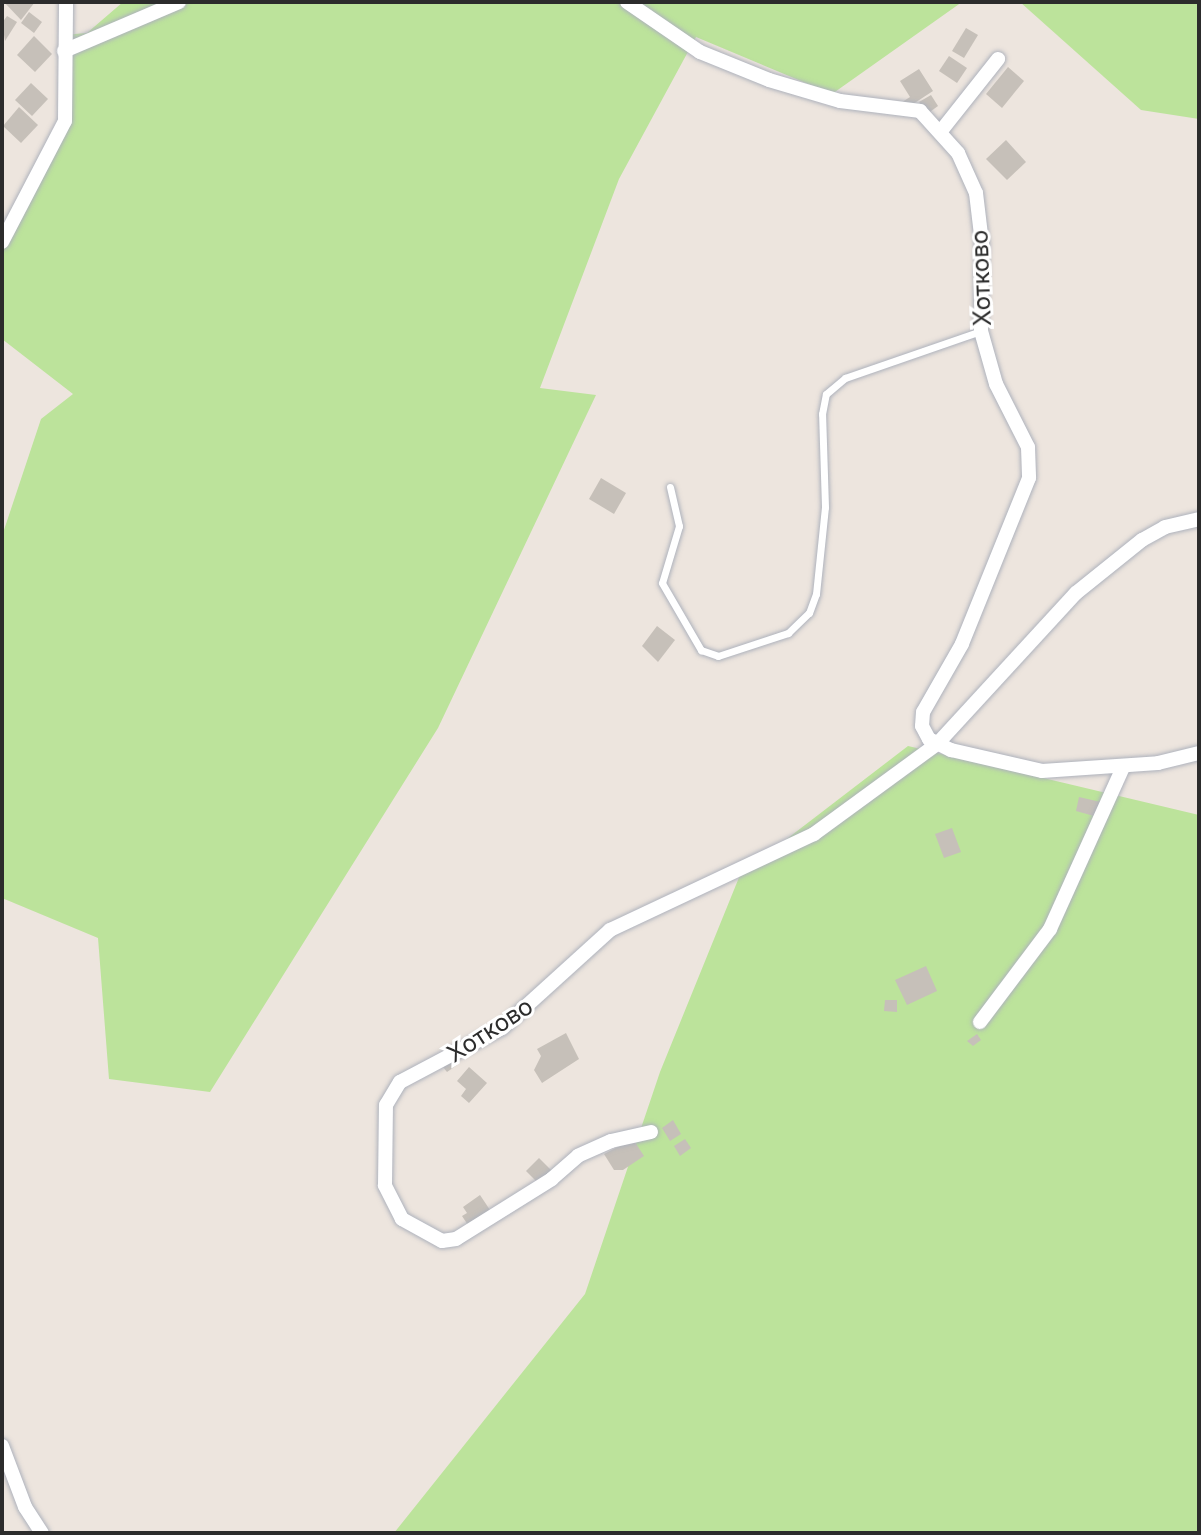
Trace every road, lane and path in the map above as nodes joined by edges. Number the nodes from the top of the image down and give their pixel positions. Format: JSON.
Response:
{"nodes":[{"id":1,"x":66,"y":2,"type":"edge"},
{"id":2,"x":179,"y":2,"type":"edge"},
{"id":3,"x":627,"y":2,"type":"edge"},
{"id":4,"x":64,"y":51,"type":"junction"},
{"id":5,"x":998,"y":59,"type":"dead end"},
{"id":6,"x":941,"y":131,"type":"junction"},
{"id":7,"x":2,"y":242,"type":"edge"},
{"id":8,"x":981,"y":331,"type":"junction"},
{"id":9,"x":670,"y":487,"type":"dead end"},
{"id":10,"x":1199,"y":519,"type":"edge"},
{"id":11,"x":937,"y":744,"type":"junction"},
{"id":12,"x":1199,"y":753,"type":"edge"},
{"id":13,"x":1123,"y":767,"type":"junction"},
{"id":14,"x":980,"y":1022,"type":"dead end"},
{"id":15,"x":651,"y":1132,"type":"dead end"},
{"id":16,"x":2,"y":1446,"type":"edge"},
{"id":17,"x":42,"y":1533,"type":"edge"}],
"edges":[{"from":1,"to":4,"type":"street"},
{"from":2,"to":4,"type":"street"},
{"from":3,"to":6,"type":"street","name":"Хотково"},
{"from":4,"to":7,"type":"street"},
{"from":5,"to":6,"type":"street"},
{"from":6,"to":8,"type":"street","name":"Хотково"},
{"from":8,"to":9,"type":"lane"},
{"from":8,"to":11,"type":"street","name":"Хотково"},
{"from":10,"to":11,"type":"street","name":"Хотково"},
{"from":11,"to":13,"type":"street"},
{"from":11,"to":15,"type":"street","name":"Хотково"},
{"from":12,"to":13,"type":"street"},
{"from":13,"to":14,"type":"street"},
{"from":16,"to":17,"type":"street"}]}
